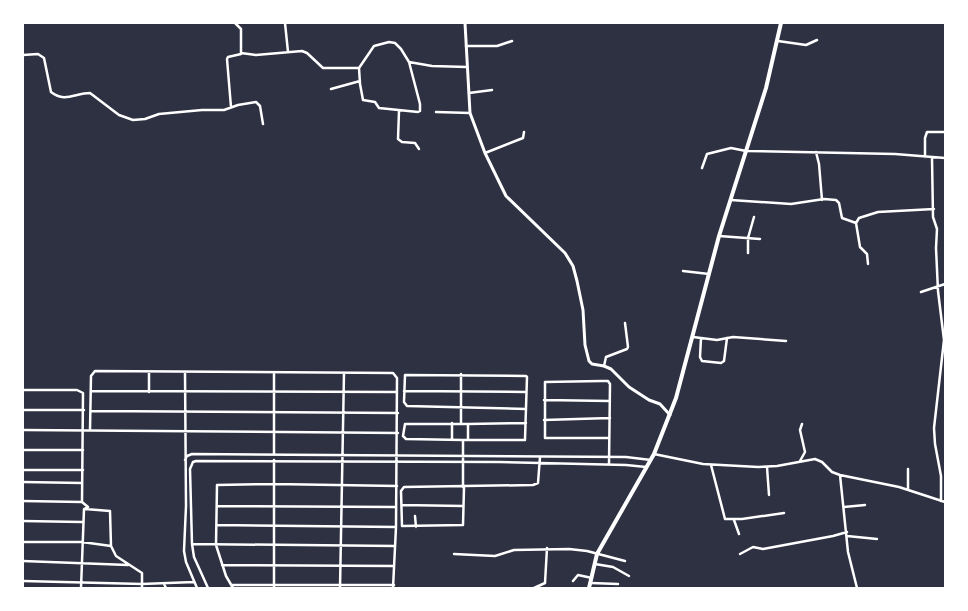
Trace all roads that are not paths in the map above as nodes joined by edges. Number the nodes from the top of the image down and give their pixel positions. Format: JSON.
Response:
{"nodes":[{"id":1,"x":235,"y":23,"type":"edge"},
{"id":2,"x":285,"y":23,"type":"edge"},
{"id":3,"x":465,"y":23,"type":"edge"},
{"id":4,"x":781,"y":23,"type":"edge"},
{"id":5,"x":817,"y":40,"type":"dead end"},
{"id":6,"x":512,"y":41,"type":"dead end"},
{"id":7,"x":778,"y":41,"type":"junction"},
{"id":8,"x":466,"y":46,"type":"junction"},
{"id":9,"x":288,"y":52,"type":"junction"},
{"id":10,"x":241,"y":53,"type":"junction"},
{"id":11,"x":23,"y":55,"type":"edge"},
{"id":12,"x":409,"y":62,"type":"junction"},
{"id":13,"x":467,"y":67,"type":"junction"},
{"id":14,"x":360,"y":68,"type":"junction"},
{"id":15,"x":360,"y":81,"type":"junction"},
{"id":16,"x":331,"y":89,"type":"dead end"},
{"id":17,"x":492,"y":90,"type":"dead end"},
{"id":18,"x":469,"y":93,"type":"junction"},
{"id":19,"x":231,"y":107,"type":"junction"},
{"id":20,"x":399,"y":111,"type":"junction"},
{"id":21,"x":436,"y":112,"type":"dead end"},
{"id":22,"x":470,"y":113,"type":"junction"},
{"id":23,"x":263,"y":124,"type":"dead end"},
{"id":24,"x":524,"y":132,"type":"dead end"},
{"id":25,"x":945,"y":132,"type":"edge"},
{"id":26,"x":419,"y":149,"type":"dead end"},
{"id":27,"x":746,"y":151,"type":"junction"},
{"id":28,"x":486,"y":152,"type":"junction"},
{"id":29,"x":816,"y":152,"type":"junction"},
{"id":30,"x":925,"y":157,"type":"junction"},
{"id":31,"x":932,"y":158,"type":"junction"},
{"id":32,"x":945,"y":158,"type":"edge"},
{"id":33,"x":702,"y":168,"type":"dead end"},
{"id":34,"x":730,"y":199,"type":"junction"},
{"id":35,"x":822,"y":200,"type":"junction"},
{"id":36,"x":934,"y":209,"type":"junction"},
{"id":37,"x":754,"y":217,"type":"dead end"},
{"id":38,"x":856,"y":223,"type":"junction"},
{"id":39,"x":719,"y":236,"type":"junction"},
{"id":40,"x":748,"y":238,"type":"junction"},
{"id":41,"x":760,"y":239,"type":"dead end"},
{"id":42,"x":748,"y":253,"type":"dead end"},
{"id":43,"x":868,"y":264,"type":"dead end"},
{"id":44,"x":683,"y":271,"type":"dead end"},
{"id":45,"x":710,"y":274,"type":"junction"},
{"id":46,"x":945,"y":284,"type":"edge"},
{"id":47,"x":938,"y":286,"type":"junction"},
{"id":48,"x":921,"y":292,"type":"dead end"},
{"id":49,"x":626,"y":323,"type":"dead end"},
{"id":50,"x":693,"y":337,"type":"junction"},
{"id":51,"x":701,"y":338,"type":"junction"},
{"id":52,"x":727,"y":338,"type":"junction"},
{"id":53,"x":786,"y":341,"type":"dead end"},
{"id":54,"x":604,"y":366,"type":"junction"},
{"id":55,"x":149,"y":372,"type":"junction"},
{"id":56,"x":185,"y":372,"type":"junction"},
{"id":57,"x":274,"y":373,"type":"junction"},
{"id":58,"x":344,"y":373,"type":"junction"},
{"id":59,"x":461,"y":374,"type":"junction"},
{"id":60,"x":943,"y":374,"type":"edge"},
{"id":61,"x":23,"y":390,"type":"edge"},
{"id":62,"x":91,"y":391,"type":"junction"},
{"id":63,"x":404,"y":391,"type":"junction"},
{"id":64,"x":461,"y":391,"type":"junction"},
{"id":65,"x":149,"y":392,"type":"junction"},
{"id":66,"x":185,"y":392,"type":"junction"},
{"id":67,"x":343,"y":392,"type":"junction"},
{"id":68,"x":398,"y":392,"type":"junction"},
{"id":69,"x":526,"y":392,"type":"junction"},
{"id":70,"x":274,"y":393,"type":"junction"},
{"id":71,"x":544,"y":400,"type":"junction"},
{"id":72,"x":610,"y":401,"type":"junction"},
{"id":73,"x":462,"y":408,"type":"junction"},
{"id":74,"x":526,"y":409,"type":"junction"},
{"id":75,"x":23,"y":410,"type":"edge"},
{"id":76,"x":84,"y":410,"type":"junction"},
{"id":77,"x":91,"y":410,"type":"junction"},
{"id":78,"x":186,"y":412,"type":"junction"},
{"id":79,"x":274,"y":412,"type":"junction"},
{"id":80,"x":343,"y":413,"type":"junction"},
{"id":81,"x":398,"y":413,"type":"junction"},
{"id":82,"x":670,"y":415,"type":"junction"},
{"id":83,"x":610,"y":418,"type":"junction"},
{"id":84,"x":544,"y":420,"type":"junction"},
{"id":85,"x":452,"y":423,"type":"junction"},
{"id":86,"x":526,"y":423,"type":"junction"},
{"id":87,"x":461,"y":424,"type":"junction"},
{"id":88,"x":468,"y":424,"type":"junction"},
{"id":89,"x":802,"y":424,"type":"dead end"},
{"id":90,"x":23,"y":430,"type":"edge"},
{"id":91,"x":83,"y":430,"type":"junction"},
{"id":92,"x":90,"y":430,"type":"junction"},
{"id":93,"x":186,"y":431,"type":"junction"},
{"id":94,"x":274,"y":432,"type":"junction"},
{"id":95,"x":343,"y":432,"type":"junction"},
{"id":96,"x":398,"y":433,"type":"junction"},
{"id":97,"x":609,"y":438,"type":"junction"},
{"id":98,"x":452,"y":440,"type":"junction"},
{"id":99,"x":463,"y":440,"type":"junction"},
{"id":100,"x":468,"y":440,"type":"junction"},
{"id":101,"x":23,"y":450,"type":"edge"},
{"id":102,"x":83,"y":450,"type":"junction"},
{"id":103,"x":274,"y":454,"type":"junction"},
{"id":104,"x":654,"y":454,"type":"junction"},
{"id":105,"x":342,"y":455,"type":"junction"},
{"id":106,"x":397,"y":456,"type":"junction"},
{"id":107,"x":463,"y":457,"type":"junction"},
{"id":108,"x":540,"y":457,"type":"junction"},
{"id":109,"x":609,"y":458,"type":"junction"},
{"id":110,"x":185,"y":460,"type":"junction"},
{"id":111,"x":274,"y":460,"type":"junction"},
{"id":112,"x":650,"y":460,"type":"junction"},
{"id":113,"x":342,"y":461,"type":"junction"},
{"id":114,"x":397,"y":461,"type":"junction"},
{"id":115,"x":800,"y":461,"type":"junction"},
{"id":116,"x":464,"y":462,"type":"junction"},
{"id":117,"x":539,"y":463,"type":"junction"},
{"id":118,"x":609,"y":464,"type":"junction"},
{"id":119,"x":711,"y":465,"type":"junction"},
{"id":120,"x":646,"y":467,"type":"junction"},
{"id":121,"x":767,"y":467,"type":"junction"},
{"id":122,"x":908,"y":469,"type":"dead end"},
{"id":123,"x":23,"y":470,"type":"edge"},
{"id":124,"x":83,"y":470,"type":"junction"},
{"id":125,"x":840,"y":475,"type":"junction"},
{"id":126,"x":23,"y":482,"type":"edge"},
{"id":127,"x":82,"y":483,"type":"junction"},
{"id":128,"x":274,"y":484,"type":"junction"},
{"id":129,"x":342,"y":485,"type":"junction"},
{"id":130,"x":397,"y":486,"type":"junction"},
{"id":131,"x":464,"y":487,"type":"junction"},
{"id":132,"x":908,"y":490,"type":"junction"},
{"id":133,"x":769,"y":495,"type":"dead end"},
{"id":134,"x":941,"y":501,"type":"junction"},
{"id":135,"x":23,"y":502,"type":"edge"},
{"id":136,"x":82,"y":502,"type":"junction"},
{"id":137,"x":945,"y":502,"type":"edge"},
{"id":138,"x":402,"y":505,"type":"junction"},
{"id":139,"x":865,"y":505,"type":"dead end"},
{"id":140,"x":217,"y":506,"type":"junction"},
{"id":141,"x":273,"y":506,"type":"junction"},
{"id":142,"x":463,"y":506,"type":"junction"},
{"id":143,"x":342,"y":507,"type":"junction"},
{"id":144,"x":396,"y":507,"type":"junction"},
{"id":145,"x":844,"y":507,"type":"junction"},
{"id":146,"x":84,"y":509,"type":"junction"},
{"id":147,"x":784,"y":514,"type":"dead end"},
{"id":148,"x":415,"y":516,"type":"dead end"},
{"id":149,"x":734,"y":520,"type":"junction"},
{"id":150,"x":23,"y":521,"type":"edge"},
{"id":151,"x":82,"y":522,"type":"junction"},
{"id":152,"x":217,"y":525,"type":"junction"},
{"id":153,"x":273,"y":525,"type":"junction"},
{"id":154,"x":340,"y":526,"type":"junction"},
{"id":155,"x":396,"y":527,"type":"junction"},
{"id":156,"x":416,"y":527,"type":"junction"},
{"id":157,"x":847,"y":532,"type":"junction"},
{"id":158,"x":739,"y":534,"type":"dead end"},
{"id":159,"x":847,"y":536,"type":"junction"},
{"id":160,"x":877,"y":539,"type":"dead end"},
{"id":161,"x":23,"y":542,"type":"edge"},
{"id":162,"x":82,"y":542,"type":"junction"},
{"id":163,"x":192,"y":544,"type":"junction"},
{"id":164,"x":216,"y":545,"type":"junction"},
{"id":165,"x":110,"y":546,"type":"junction"},
{"id":166,"x":273,"y":546,"type":"junction"},
{"id":167,"x":340,"y":546,"type":"junction"},
{"id":168,"x":394,"y":546,"type":"junction"},
{"id":169,"x":547,"y":548,"type":"junction"},
{"id":170,"x":454,"y":554,"type":"dead end"},
{"id":171,"x":597,"y":554,"type":"junction"},
{"id":172,"x":740,"y":554,"type":"dead end"},
{"id":173,"x":23,"y":561,"type":"edge"},
{"id":174,"x":82,"y":562,"type":"junction"},
{"id":175,"x":626,"y":562,"type":"dead end"},
{"id":176,"x":595,"y":564,"type":"junction"},
{"id":177,"x":130,"y":565,"type":"junction"},
{"id":178,"x":222,"y":566,"type":"junction"},
{"id":179,"x":273,"y":566,"type":"junction"},
{"id":180,"x":394,"y":566,"type":"junction"},
{"id":181,"x":340,"y":567,"type":"junction"},
{"id":182,"x":629,"y":576,"type":"dead end"},
{"id":183,"x":592,"y":578,"type":"junction"},
{"id":184,"x":23,"y":581,"type":"edge"},
{"id":185,"x":573,"y":581,"type":"dead end"},
{"id":186,"x":194,"y":582,"type":"junction"},
{"id":187,"x":81,"y":583,"type":"junction"},
{"id":188,"x":142,"y":584,"type":"junction"},
{"id":189,"x":164,"y":584,"type":"junction"},
{"id":190,"x":618,"y":584,"type":"dead end"},
{"id":191,"x":274,"y":586,"type":"edge"},
{"id":192,"x":590,"y":586,"type":"edge"},
{"id":193,"x":233,"y":587,"type":"edge"},
{"id":194,"x":340,"y":587,"type":"edge"},
{"id":195,"x":393,"y":587,"type":"edge"},
{"id":196,"x":81,"y":588,"type":"edge"},
{"id":197,"x":142,"y":588,"type":"edge"},
{"id":198,"x":166,"y":588,"type":"edge"},
{"id":199,"x":197,"y":588,"type":"edge"},
{"id":200,"x":208,"y":588,"type":"edge"},
{"id":201,"x":534,"y":588,"type":"edge"},
{"id":202,"x":857,"y":588,"type":"edge"}],
"edges":[{"from":1,"to":10,"type":"street"},
{"from":2,"to":9,"type":"street"},
{"from":3,"to":8,"type":"street"},
{"from":4,"to":7,"type":"main road"},
{"from":5,"to":7,"type":"street"},
{"from":6,"to":8,"type":"street"},
{"from":7,"to":27,"type":"main road"},
{"from":8,"to":13,"type":"street"},
{"from":9,"to":10,"type":"street"},
{"from":9,"to":14,"type":"street"},
{"from":10,"to":19,"type":"street"},
{"from":11,"to":19,"type":"street"},
{"from":12,"to":13,"type":"street"},
{"from":12,"to":14,"type":"street"},
{"from":12,"to":20,"type":"street"},
{"from":13,"to":18,"type":"street"},
{"from":14,"to":15,"type":"street"},
{"from":15,"to":16,"type":"street"},
{"from":15,"to":20,"type":"street"},
{"from":17,"to":18,"type":"street"},
{"from":18,"to":22,"type":"street"},
{"from":19,"to":23,"type":"street"},
{"from":20,"to":26,"type":"street"},
{"from":21,"to":22,"type":"street"},
{"from":22,"to":28,"type":"street"},
{"from":24,"to":28,"type":"street"},
{"from":25,"to":30,"type":"street"},
{"from":27,"to":29,"type":"street"},
{"from":27,"to":33,"type":"street"},
{"from":27,"to":34,"type":"main road"},
{"from":28,"to":54,"type":"street"},
{"from":29,"to":30,"type":"street"},
{"from":29,"to":35,"type":"street"},
{"from":30,"to":31,"type":"street"},
{"from":31,"to":32,"type":"street"},
{"from":31,"to":36,"type":"street"},
{"from":34,"to":35,"type":"street"},
{"from":34,"to":39,"type":"main road"},
{"from":35,"to":38,"type":"street"},
{"from":36,"to":38,"type":"street"},
{"from":36,"to":47,"type":"street"},
{"from":37,"to":40,"type":"street"},
{"from":38,"to":43,"type":"street"},
{"from":39,"to":40,"type":"street"},
{"from":39,"to":45,"type":"main road"},
{"from":40,"to":41,"type":"street"},
{"from":40,"to":42,"type":"street"},
{"from":44,"to":45,"type":"street"},
{"from":45,"to":50,"type":"main road"},
{"from":46,"to":47,"type":"street"},
{"from":47,"to":48,"type":"street"},
{"from":47,"to":60,"type":"street"},
{"from":49,"to":54,"type":"street"},
{"from":50,"to":51,"type":"street"},
{"from":50,"to":82,"type":"main road"},
{"from":51,"to":52,"type":"street"},
{"from":51,"to":52,"type":"street"},
{"from":52,"to":53,"type":"street"},
{"from":54,"to":82,"type":"street"},
{"from":55,"to":56,"type":"street"},
{"from":55,"to":62,"type":"street"},
{"from":55,"to":65,"type":"street"},
{"from":56,"to":57,"type":"street"},
{"from":56,"to":66,"type":"street"},
{"from":57,"to":58,"type":"street"},
{"from":57,"to":70,"type":"street"},
{"from":58,"to":67,"type":"street"},
{"from":58,"to":68,"type":"street"},
{"from":59,"to":63,"type":"street"},
{"from":59,"to":64,"type":"street"},
{"from":59,"to":69,"type":"street"},
{"from":60,"to":134,"type":"street"},
{"from":61,"to":76,"type":"street"},
{"from":62,"to":65,"type":"street"},
{"from":62,"to":77,"type":"street"},
{"from":63,"to":64,"type":"street"},
{"from":63,"to":73,"type":"street"},
{"from":64,"to":69,"type":"street"},
{"from":64,"to":73,"type":"street"},
{"from":65,"to":66,"type":"street"},
{"from":66,"to":70,"type":"street"},
{"from":66,"to":78,"type":"street"},
{"from":67,"to":68,"type":"street"},
{"from":67,"to":70,"type":"street"},
{"from":67,"to":80,"type":"street"},
{"from":68,"to":81,"type":"street"},
{"from":69,"to":74,"type":"street"},
{"from":70,"to":79,"type":"street"},
{"from":71,"to":72,"type":"street"},
{"from":71,"to":72,"type":"street"},
{"from":71,"to":84,"type":"street"},
{"from":72,"to":83,"type":"street"},
{"from":73,"to":74,"type":"street"},
{"from":73,"to":87,"type":"street"},
{"from":74,"to":86,"type":"street"},
{"from":75,"to":76,"type":"street"},
{"from":76,"to":91,"type":"street"},
{"from":77,"to":78,"type":"street"},
{"from":77,"to":92,"type":"street"},
{"from":78,"to":79,"type":"street"},
{"from":78,"to":93,"type":"street"},
{"from":79,"to":80,"type":"street"},
{"from":79,"to":94,"type":"street"},
{"from":80,"to":81,"type":"street"},
{"from":80,"to":95,"type":"street"},
{"from":81,"to":96,"type":"street"},
{"from":82,"to":104,"type":"main road"},
{"from":83,"to":84,"type":"street"},
{"from":83,"to":97,"type":"street"},
{"from":84,"to":97,"type":"street"},
{"from":85,"to":87,"type":"street"},
{"from":85,"to":98,"type":"street"},
{"from":85,"to":98,"type":"street"},
{"from":86,"to":88,"type":"street"},
{"from":86,"to":100,"type":"street"},
{"from":87,"to":88,"type":"street"},
{"from":88,"to":100,"type":"street"},
{"from":89,"to":115,"type":"street"},
{"from":90,"to":91,"type":"street"},
{"from":91,"to":92,"type":"street"},
{"from":91,"to":102,"type":"street"},
{"from":92,"to":93,"type":"street"},
{"from":93,"to":94,"type":"street"},
{"from":93,"to":110,"type":"street"},
{"from":94,"to":95,"type":"street"},
{"from":94,"to":103,"type":"street"},
{"from":95,"to":96,"type":"street"},
{"from":95,"to":105,"type":"street"},
{"from":96,"to":106,"type":"street"},
{"from":97,"to":109,"type":"street"},
{"from":98,"to":99,"type":"street"},
{"from":99,"to":100,"type":"street"},
{"from":99,"to":107,"type":"street"},
{"from":101,"to":102,"type":"street"},
{"from":102,"to":124,"type":"street"},
{"from":103,"to":105,"type":"street"},
{"from":103,"to":110,"type":"street"},
{"from":104,"to":112,"type":"main road"},
{"from":104,"to":119,"type":"street"},
{"from":105,"to":106,"type":"street"},
{"from":105,"to":113,"type":"street"},
{"from":106,"to":107,"type":"street"},
{"from":106,"to":114,"type":"street"},
{"from":107,"to":108,"type":"street"},
{"from":107,"to":116,"type":"street"},
{"from":108,"to":109,"type":"street"},
{"from":108,"to":117,"type":"street"},
{"from":109,"to":112,"type":"street"},
{"from":109,"to":118,"type":"street"},
{"from":110,"to":186,"type":"street"},
{"from":111,"to":113,"type":"street"},
{"from":111,"to":128,"type":"street"},
{"from":111,"to":163,"type":"street"},
{"from":112,"to":120,"type":"main road"},
{"from":113,"to":114,"type":"street"},
{"from":113,"to":129,"type":"street"},
{"from":114,"to":116,"type":"street"},
{"from":114,"to":130,"type":"street"},
{"from":115,"to":121,"type":"street"},
{"from":115,"to":125,"type":"street"},
{"from":116,"to":117,"type":"street"},
{"from":116,"to":131,"type":"street"},
{"from":117,"to":118,"type":"street"},
{"from":117,"to":131,"type":"street"},
{"from":118,"to":120,"type":"street"},
{"from":119,"to":121,"type":"street"},
{"from":119,"to":149,"type":"street"},
{"from":120,"to":171,"type":"main road"},
{"from":121,"to":133,"type":"street"},
{"from":122,"to":132,"type":"street"},
{"from":123,"to":124,"type":"street"},
{"from":124,"to":127,"type":"street"},
{"from":125,"to":132,"type":"street"},
{"from":125,"to":145,"type":"street"},
{"from":126,"to":127,"type":"street"},
{"from":127,"to":136,"type":"street"},
{"from":128,"to":129,"type":"street"},
{"from":128,"to":140,"type":"street"},
{"from":128,"to":141,"type":"street"},
{"from":129,"to":130,"type":"street"},
{"from":129,"to":143,"type":"street"},
{"from":130,"to":144,"type":"street"},
{"from":131,"to":138,"type":"street"},
{"from":131,"to":142,"type":"street"},
{"from":132,"to":134,"type":"street"},
{"from":134,"to":137,"type":"street"},
{"from":135,"to":136,"type":"street"},
{"from":136,"to":146,"type":"street"},
{"from":138,"to":142,"type":"street"},
{"from":138,"to":156,"type":"street"},
{"from":139,"to":145,"type":"street"},
{"from":140,"to":141,"type":"street"},
{"from":140,"to":152,"type":"street"},
{"from":141,"to":143,"type":"street"},
{"from":141,"to":153,"type":"street"},
{"from":142,"to":156,"type":"street"},
{"from":143,"to":144,"type":"street"},
{"from":143,"to":154,"type":"street"},
{"from":144,"to":155,"type":"street"},
{"from":145,"to":157,"type":"street"},
{"from":146,"to":151,"type":"street"},
{"from":146,"to":165,"type":"street"},
{"from":147,"to":149,"type":"street"},
{"from":148,"to":156,"type":"street"},
{"from":149,"to":158,"type":"street"},
{"from":150,"to":151,"type":"street"},
{"from":151,"to":162,"type":"street"},
{"from":152,"to":153,"type":"street"},
{"from":152,"to":164,"type":"street"},
{"from":153,"to":154,"type":"street"},
{"from":153,"to":166,"type":"street"},
{"from":154,"to":155,"type":"street"},
{"from":154,"to":167,"type":"street"},
{"from":155,"to":168,"type":"street"},
{"from":157,"to":159,"type":"street"},
{"from":157,"to":172,"type":"street"},
{"from":159,"to":160,"type":"street"},
{"from":159,"to":202,"type":"street"},
{"from":161,"to":162,"type":"street"},
{"from":162,"to":165,"type":"street"},
{"from":162,"to":174,"type":"street"},
{"from":163,"to":164,"type":"street"},
{"from":163,"to":200,"type":"street"},
{"from":164,"to":166,"type":"street"},
{"from":164,"to":178,"type":"street"},
{"from":165,"to":177,"type":"street"},
{"from":166,"to":167,"type":"street"},
{"from":166,"to":179,"type":"street"},
{"from":167,"to":168,"type":"street"},
{"from":167,"to":181,"type":"street"},
{"from":168,"to":180,"type":"street"},
{"from":169,"to":170,"type":"street"},
{"from":169,"to":171,"type":"street"},
{"from":169,"to":201,"type":"street"},
{"from":171,"to":175,"type":"street"},
{"from":171,"to":176,"type":"main road"},
{"from":173,"to":174,"type":"street"},
{"from":174,"to":177,"type":"street"},
{"from":174,"to":187,"type":"street"},
{"from":176,"to":182,"type":"street"},
{"from":176,"to":183,"type":"main road"},
{"from":177,"to":188,"type":"street"},
{"from":178,"to":179,"type":"street"},
{"from":178,"to":193,"type":"street"},
{"from":179,"to":181,"type":"street"},
{"from":179,"to":191,"type":"street"},
{"from":180,"to":181,"type":"street"},
{"from":180,"to":195,"type":"street"},
{"from":181,"to":194,"type":"street"},
{"from":183,"to":185,"type":"street"},
{"from":183,"to":192,"type":"main road"},
{"from":184,"to":187,"type":"street"},
{"from":186,"to":189,"type":"street"},
{"from":186,"to":199,"type":"street"},
{"from":187,"to":188,"type":"street"},
{"from":187,"to":196,"type":"street"},
{"from":188,"to":189,"type":"street"},
{"from":188,"to":197,"type":"street"},
{"from":189,"to":198,"type":"street"},
{"from":190,"to":192,"type":"street"},
{"from":191,"to":193,"type":"street"},
{"from":191,"to":194,"type":"street"},
{"from":194,"to":195,"type":"street"}]}
